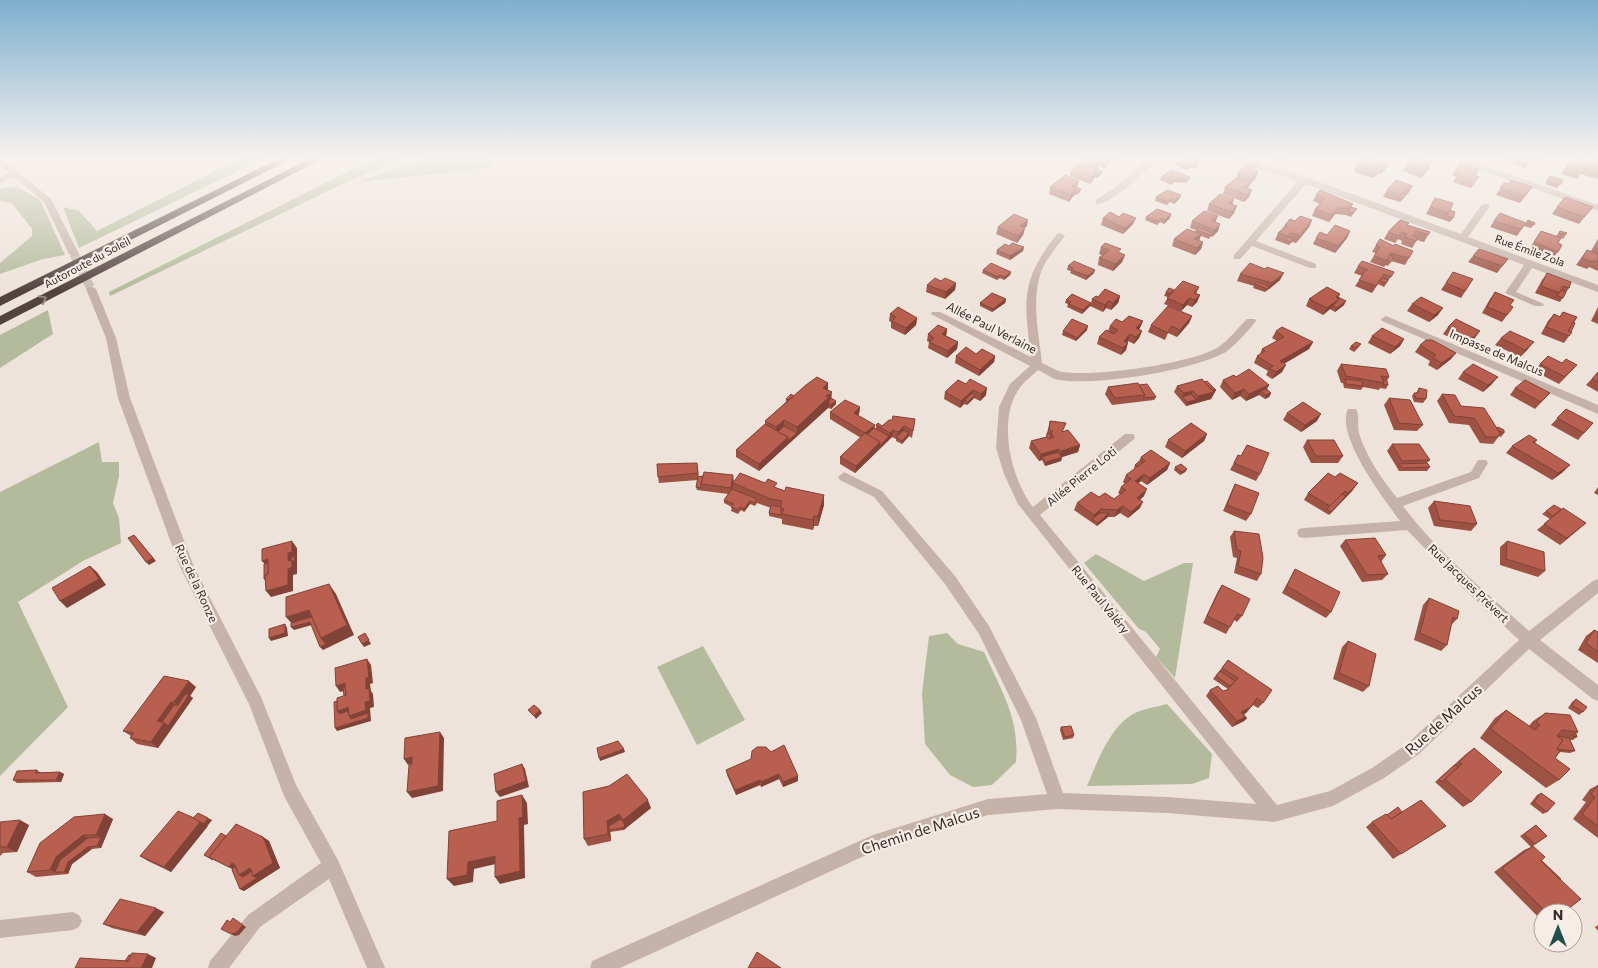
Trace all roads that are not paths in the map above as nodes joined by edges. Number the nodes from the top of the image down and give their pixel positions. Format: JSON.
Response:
{"nodes":[{"id":1,"x":49,"y":202,"type":"edge"},
{"id":2,"x":200,"y":202,"type":"edge"},
{"id":3,"x":232,"y":202,"type":"edge"},
{"id":4,"x":1285,"y":202,"type":"edge"},
{"id":5,"x":1363,"y":202,"type":"edge"},
{"id":6,"x":1581,"y":202,"type":"edge"},
{"id":7,"x":1485,"y":206,"type":"dead end"},
{"id":8,"x":1598,"y":208,"type":"edge"},
{"id":9,"x":1060,"y":236,"type":"dead end"},
{"id":10,"x":1462,"y":239,"type":"junction"},
{"id":11,"x":1251,"y":242,"type":"junction"},
{"id":12,"x":74,"y":254,"type":"tunnel mouth"},
{"id":13,"x":1237,"y":257,"type":"dead end"},
{"id":14,"x":1530,"y":263,"type":"junction"},
{"id":15,"x":1313,"y":266,"type":"dead end"},
{"id":16,"x":91,"y":289,"type":"tunnel mouth"},
{"id":17,"x":1598,"y":289,"type":"edge"},
{"id":18,"x":0,"y":302,"type":"edge"},
{"id":19,"x":1539,"y":304,"type":"dead end"},
{"id":20,"x":936,"y":314,"type":"dead end"},
{"id":21,"x":1386,"y":319,"type":"dead end"},
{"id":22,"x":0,"y":321,"type":"edge"},
{"id":23,"x":1251,"y":321,"type":"dead end"},
{"id":24,"x":1036,"y":365,"type":"junction"},
{"id":25,"x":1598,"y":410,"type":"edge"},
{"id":26,"x":1352,"y":412,"type":"dead end"},
{"id":27,"x":1129,"y":437,"type":"dead end"},
{"id":28,"x":1482,"y":463,"type":"dead end"},
{"id":29,"x":844,"y":476,"type":"dead end"},
{"id":30,"x":1395,"y":504,"type":"junction"},
{"id":31,"x":1033,"y":514,"type":"junction"},
{"id":32,"x":1410,"y":525,"type":"junction"},
{"id":33,"x":1304,"y":532,"type":"dead end"},
{"id":34,"x":1598,"y":585,"type":"edge"},
{"id":35,"x":1529,"y":640,"type":"junction"},
{"id":36,"x":1598,"y":694,"type":"edge"},
{"id":37,"x":1058,"y":801,"type":"junction"},
{"id":38,"x":1270,"y":814,"type":"junction"},
{"id":39,"x":332,"y":866,"type":"junction"},
{"id":40,"x":73,"y":921,"type":"dead end"},
{"id":41,"x":0,"y":929,"type":"edge"},
{"id":42,"x":218,"y":968,"type":"edge"},
{"id":43,"x":376,"y":968,"type":"edge"},
{"id":44,"x":599,"y":968,"type":"edge"}],
"edges":[{"from":1,"to":12,"type":"street"},
{"from":2,"to":18,"type":"highway","name":"Autoroute du Soleil"},
{"from":22,"to":3,"type":"highway","name":"Autoroute du Soleil","one_way":true},
{"from":4,"to":11,"type":"street"},
{"from":5,"to":10,"type":"street","name":"Rue Émile Zola"},
{"from":6,"to":8,"type":"street"},
{"from":7,"to":10,"type":"street"},
{"from":9,"to":24,"type":"street"},
{"from":10,"to":14,"type":"street","name":"Rue Émile Zola"},
{"from":11,"to":13,"type":"street"},
{"from":11,"to":15,"type":"street"},
{"from":14,"to":17,"type":"street","name":"Rue Émile Zola"},
{"from":14,"to":19,"type":"street"},
{"from":16,"to":39,"type":"street","name":"Rue de la Ronze"},
{"from":20,"to":24,"type":"street","name":"Allée Paul Verlaine"},
{"from":21,"to":25,"type":"street","name":"Impasse de Malcus"},
{"from":23,"to":24,"type":"street","name":"Allée Paul Verlaine"},
{"from":24,"to":31,"type":"street","name":"Rue Paul Valéry"},
{"from":26,"to":30,"type":"street","name":"Rue Jacques Prévert"},
{"from":27,"to":31,"type":"street","name":"Allée Pierre Loti"},
{"from":28,"to":30,"type":"street"},
{"from":29,"to":37,"type":"street"},
{"from":30,"to":32,"type":"street","name":"Rue Jacques Prévert"},
{"from":31,"to":38,"type":"street","name":"Rue Paul Valéry"},
{"from":32,"to":33,"type":"street"},
{"from":32,"to":35,"type":"street","name":"Rue Jacques Prévert"},
{"from":34,"to":35,"type":"street","name":"Rue de Malcus"},
{"from":35,"to":36,"type":"street","name":"Rue Jacques Prévert"},
{"from":35,"to":38,"type":"street","name":"Rue de Malcus"},
{"from":37,"to":38,"type":"street","name":"Chemin de Malcus"},
{"from":37,"to":44,"type":"street","name":"Chemin de Malcus"},
{"from":39,"to":42,"type":"street"},
{"from":39,"to":43,"type":"street","name":"Rue de la Ronze"},
{"from":40,"to":41,"type":"street"}]}
